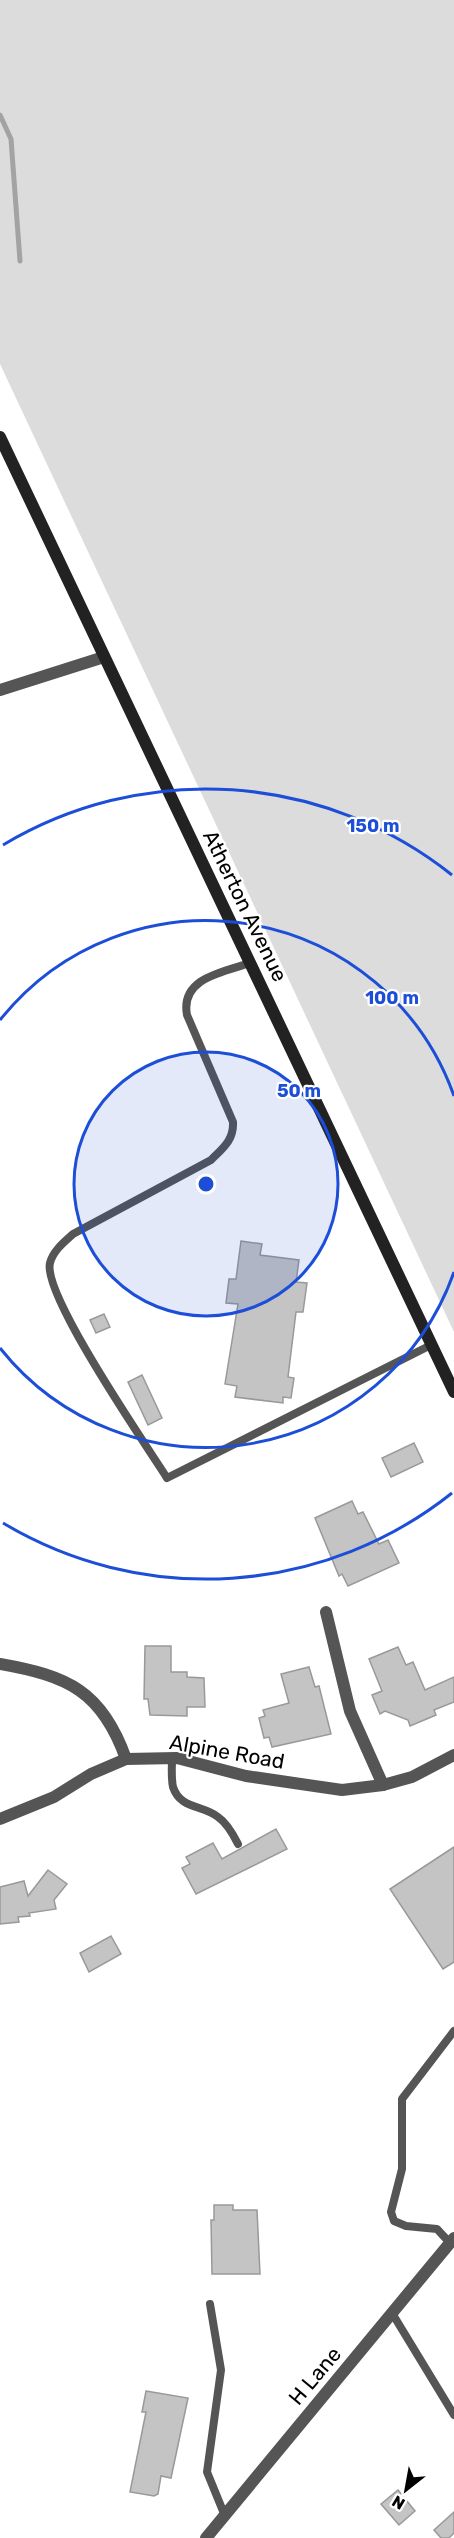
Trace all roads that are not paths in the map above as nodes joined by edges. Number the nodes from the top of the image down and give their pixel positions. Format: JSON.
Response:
{"nodes":[{"id":1,"x":0,"y":437,"type":"edge"},
{"id":2,"x":104,"y":657,"type":"junction"},
{"id":3,"x":0,"y":690,"type":"edge"},
{"id":4,"x":250,"y":963,"type":"junction"},
{"id":5,"x":431,"y":1345,"type":"junction"},
{"id":6,"x":454,"y":1392,"type":"edge"},
{"id":7,"x":326,"y":1612,"type":"dead end"},
{"id":8,"x":0,"y":1664,"type":"edge"},
{"id":9,"x":454,"y":1755,"type":"edge"},
{"id":10,"x":172,"y":1758,"type":"junction"},
{"id":11,"x":126,"y":1759,"type":"junction"},
{"id":12,"x":383,"y":1785,"type":"junction"},
{"id":13,"x":0,"y":1819,"type":"edge"},
{"id":14,"x":238,"y":1844,"type":"dead end"},
{"id":15,"x":454,"y":2031,"type":"edge"},
{"id":16,"x":452,"y":2241,"type":"edge"},
{"id":17,"x":210,"y":2304,"type":"dead end"},
{"id":18,"x":392,"y":2313,"type":"junction"},
{"id":19,"x":454,"y":2415,"type":"edge"},
{"id":20,"x":225,"y":2516,"type":"junction"},
{"id":21,"x":206,"y":2538,"type":"edge"}],
"edges":[{"from":1,"to":2,"type":"main road","name":"Atherton Avenue"},
{"from":2,"to":3,"type":"street"},
{"from":2,"to":4,"type":"main road","name":"Atherton Avenue"},
{"from":4,"to":5,"type":"main road","name":"Atherton Avenue"},
{"from":4,"to":5,"type":"lane"},
{"from":5,"to":6,"type":"main road","name":"Atherton Avenue"},
{"from":7,"to":12,"type":"street"},
{"from":8,"to":11,"type":"street"},
{"from":9,"to":12,"type":"street","name":"Alpine Road"},
{"from":10,"to":11,"type":"street","name":"Alpine Road"},
{"from":10,"to":12,"type":"street","name":"Alpine Road"},
{"from":10,"to":14,"type":"lane"},
{"from":11,"to":13,"type":"street","name":"Alpine Road"},
{"from":15,"to":16,"type":"lane"},
{"from":16,"to":18,"type":"street","name":"H Lane"},
{"from":17,"to":20,"type":"lane"},
{"from":18,"to":19,"type":"lane"},
{"from":18,"to":20,"type":"street","name":"H Lane"},
{"from":20,"to":21,"type":"street","name":"H Lane"}]}
